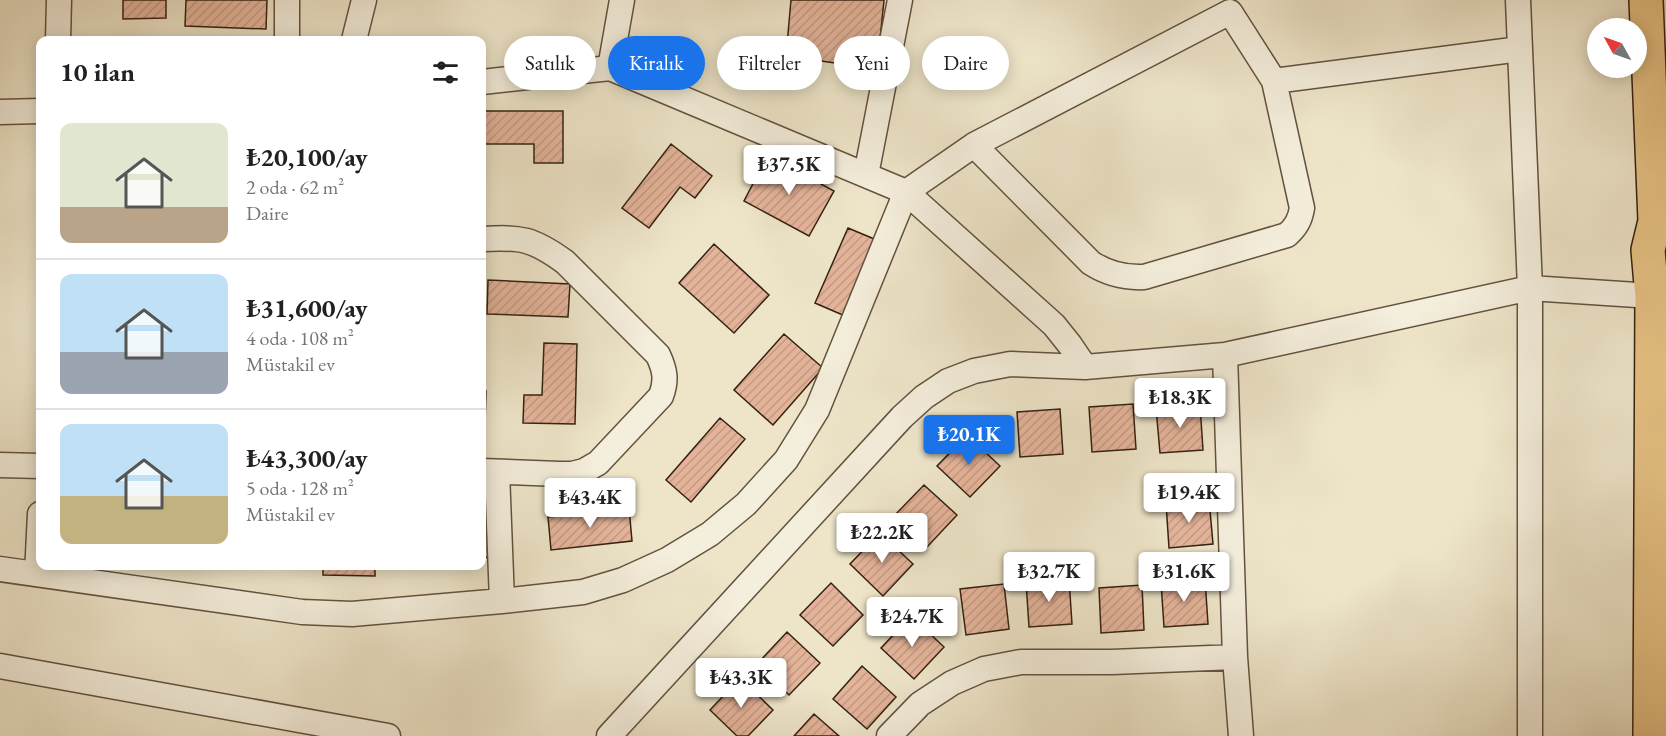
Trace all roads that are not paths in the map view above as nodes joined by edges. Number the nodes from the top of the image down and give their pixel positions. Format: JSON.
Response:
{"nodes":[{"id":1,"x":59,"y":0,"type":"edge"},
{"id":2,"x":287,"y":0,"type":"edge"},
{"id":3,"x":364,"y":0,"type":"edge"},
{"id":4,"x":622,"y":0,"type":"edge"},
{"id":5,"x":900,"y":0,"type":"edge"},
{"id":6,"x":1518,"y":0,"type":"edge"},
{"id":7,"x":1646,"y":0,"type":"edge"},
{"id":8,"x":1229,"y":6,"type":"edge"},
{"id":9,"x":58,"y":36,"type":"edge"},
{"id":10,"x":286,"y":36,"type":"edge"},
{"id":11,"x":355,"y":36,"type":"edge"},
{"id":12,"x":616,"y":36,"type":"edge"},
{"id":13,"x":1520,"y":49,"type":"junction"},
{"id":14,"x":608,"y":68,"type":"edge"},
{"id":15,"x":1274,"y":81,"type":"junction"},
{"id":16,"x":486,"y":82,"type":"edge"},
{"id":17,"x":662,"y":90,"type":"edge"},
{"id":18,"x":36,"y":111,"type":"edge"},
{"id":19,"x":0,"y":112,"type":"edge"},
{"id":20,"x":974,"y":145,"type":"junction"},
{"id":21,"x":866,"y":176,"type":"junction"},
{"id":22,"x":906,"y":192,"type":"junction"},
{"id":23,"x":1661,"y":217,"type":"edge"},
{"id":24,"x":486,"y":239,"type":"edge"},
{"id":25,"x":1530,"y":288,"type":"junction"},
{"id":26,"x":1659,"y":301,"type":"edge"},
{"id":27,"x":1225,"y":355,"type":"junction"},
{"id":28,"x":1085,"y":367,"type":"junction"},
{"id":29,"x":0,"y":465,"type":"edge"},
{"id":30,"x":36,"y":466,"type":"edge"},
{"id":31,"x":489,"y":471,"type":"edge"},
{"id":32,"x":0,"y":569,"type":"edge"},
{"id":33,"x":37,"y":570,"type":"edge"},
{"id":34,"x":37,"y":574,"type":"junction"},
{"id":35,"x":502,"y":601,"type":"junction"},
{"id":36,"x":1235,"y":657,"type":"junction"},
{"id":37,"x":0,"y":666,"type":"edge"},
{"id":38,"x":388,"y":736,"type":"edge"},
{"id":39,"x":609,"y":736,"type":"edge"},
{"id":40,"x":889,"y":736,"type":"edge"},
{"id":41,"x":1241,"y":736,"type":"edge"},
{"id":42,"x":1530,"y":736,"type":"edge"},
{"id":43,"x":1650,"y":736,"type":"edge"}],
"edges":[{"from":1,"to":9,"type":"street"},
{"from":2,"to":10,"type":"street"},
{"from":3,"to":11,"type":"street"},
{"from":4,"to":12,"type":"street"},
{"from":5,"to":21,"type":"street"},
{"from":6,"to":13,"type":"street"},
{"from":7,"to":23,"type":"highway"},
{"from":8,"to":15,"type":"street"},
{"from":8,"to":20,"type":"street"},
{"from":13,"to":15,"type":"street"},
{"from":13,"to":25,"type":"street"},
{"from":14,"to":16,"type":"street"},
{"from":15,"to":20,"type":"street"},
{"from":17,"to":21,"type":"street"},
{"from":18,"to":19,"type":"street"},
{"from":20,"to":22,"type":"street"},
{"from":21,"to":22,"type":"street"},
{"from":22,"to":28,"type":"street"},
{"from":22,"to":35,"type":"street"},
{"from":23,"to":26,"type":"highway"},
{"from":24,"to":31,"type":"street"},
{"from":25,"to":26,"type":"street"},
{"from":25,"to":27,"type":"street"},
{"from":25,"to":42,"type":"street"},
{"from":26,"to":43,"type":"highway"},
{"from":27,"to":28,"type":"street"},
{"from":27,"to":36,"type":"street"},
{"from":28,"to":39,"type":"street"},
{"from":29,"to":30,"type":"street"},
{"from":31,"to":35,"type":"street"},
{"from":32,"to":34,"type":"street"},
{"from":33,"to":34,"type":"street"},
{"from":34,"to":35,"type":"street"},
{"from":36,"to":40,"type":"street"},
{"from":36,"to":41,"type":"street"},
{"from":37,"to":38,"type":"street"}]}
